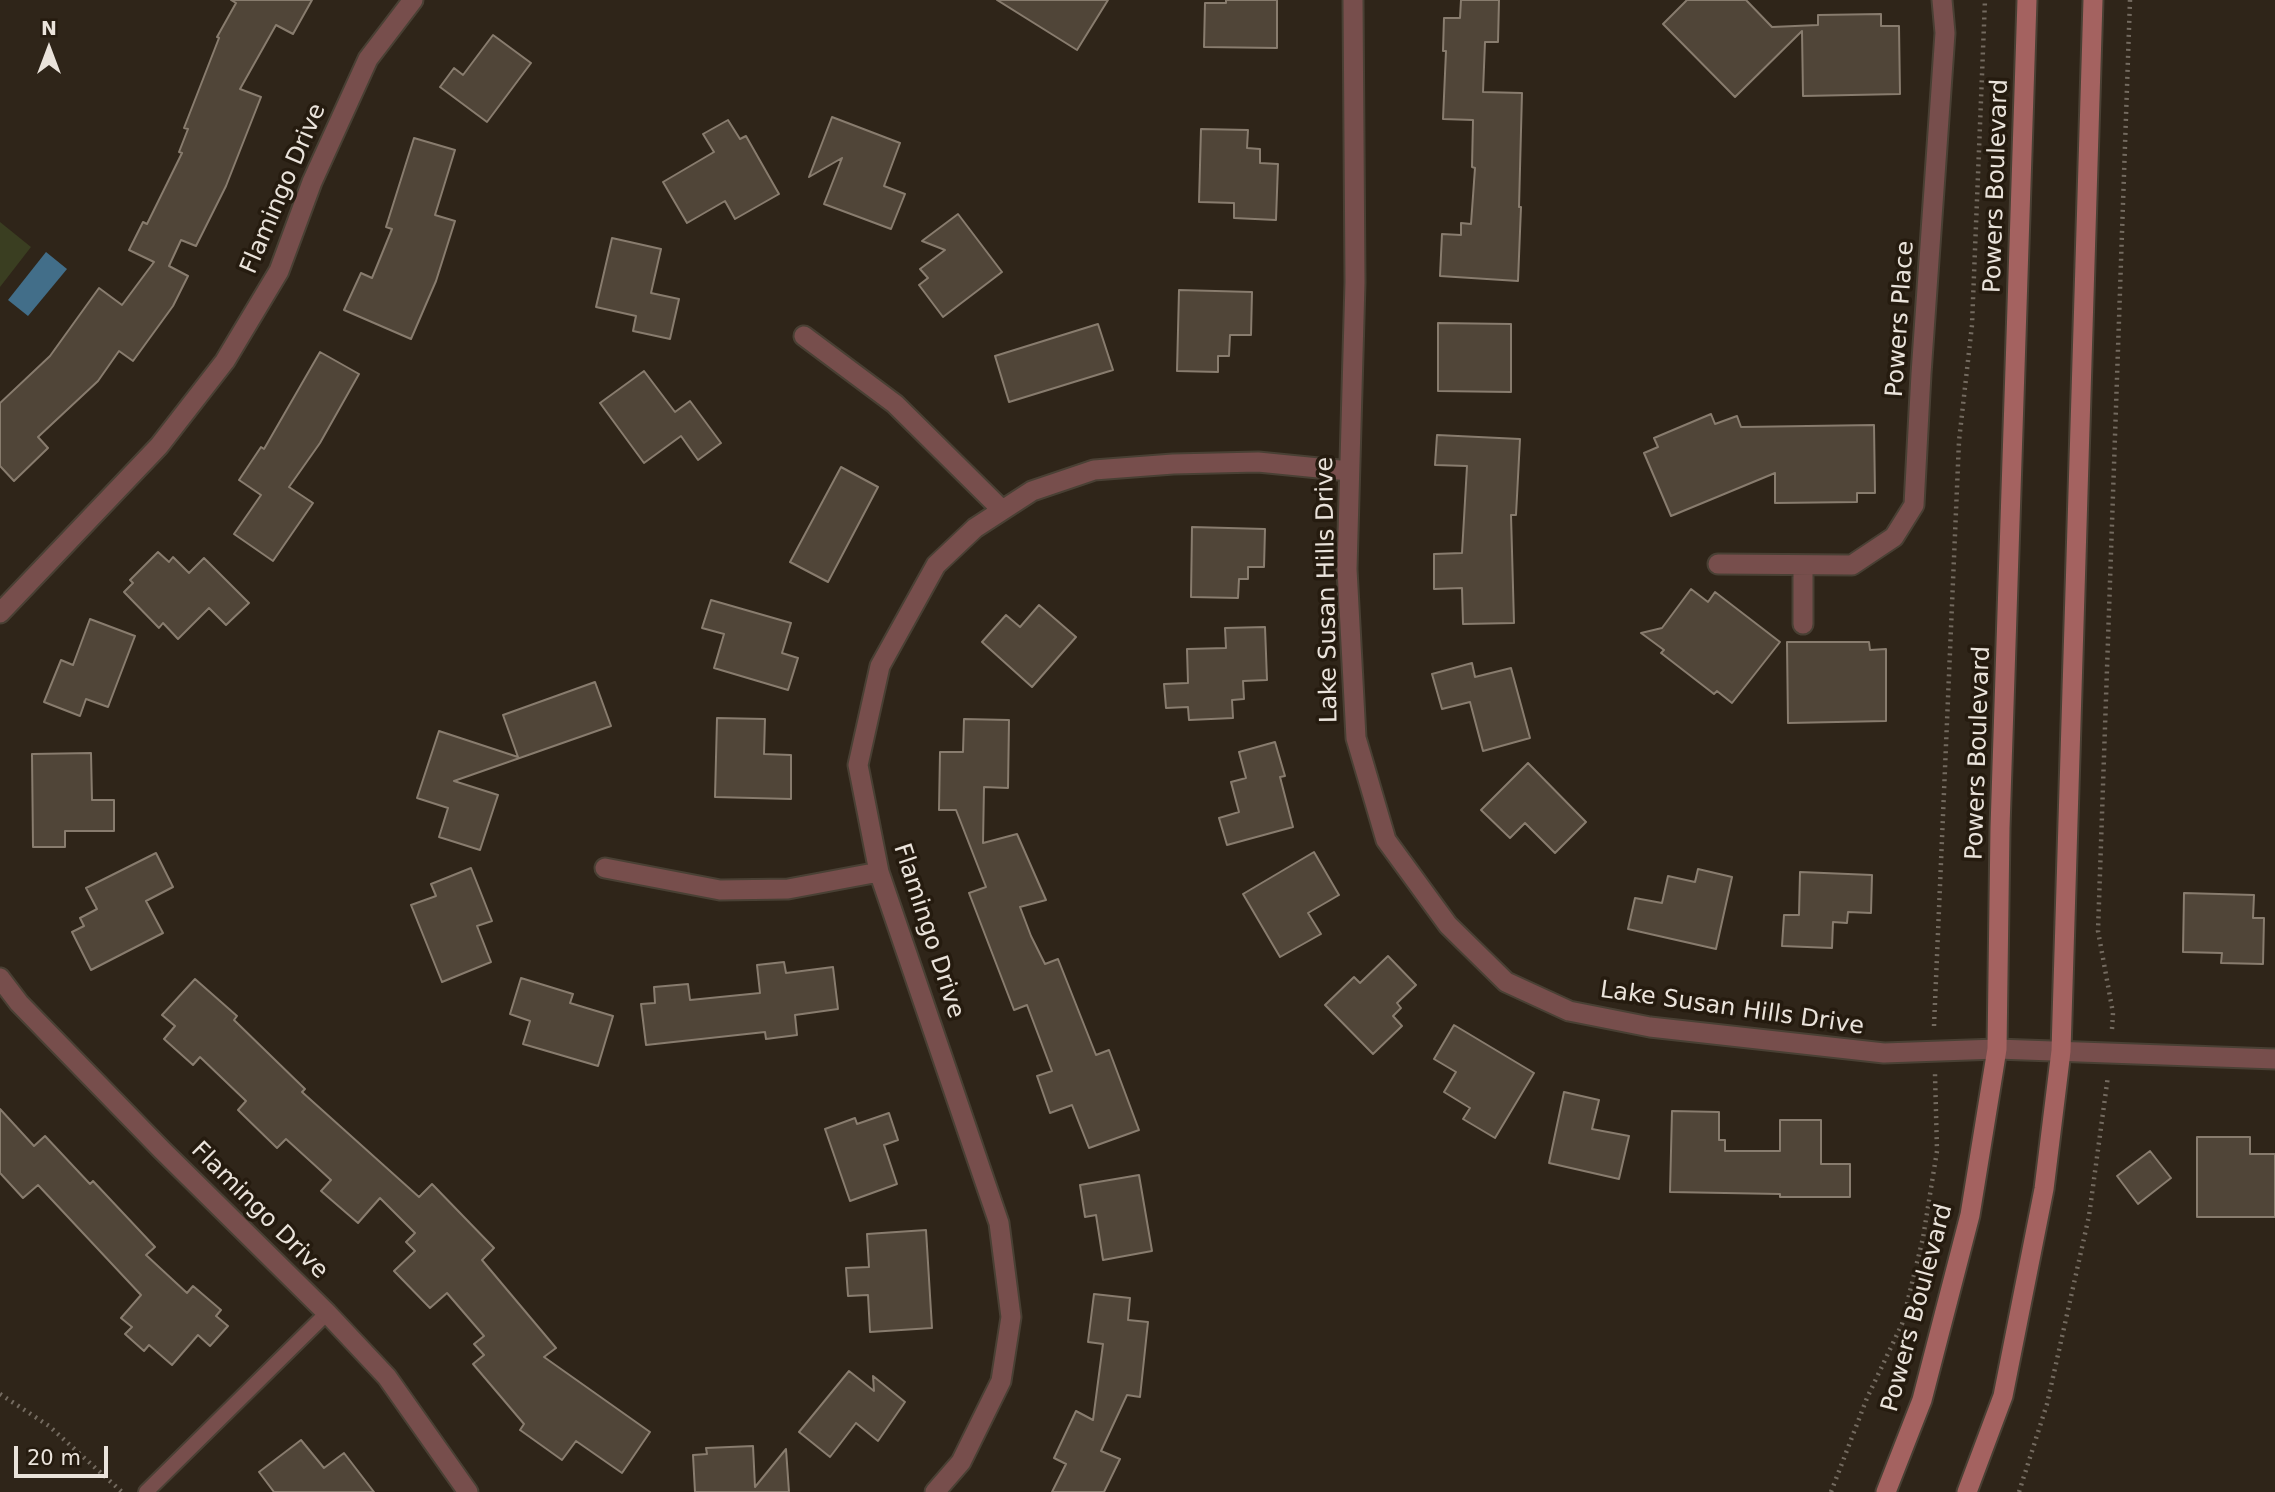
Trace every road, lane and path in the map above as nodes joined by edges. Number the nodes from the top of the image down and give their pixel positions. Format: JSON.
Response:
{"nodes":[{"id":1,"x":413,"y":0,"type":"edge"},
{"id":2,"x":1353,"y":0,"type":"edge"},
{"id":3,"x":1942,"y":0,"type":"edge"},
{"id":4,"x":1985,"y":0,"type":"edge"},
{"id":5,"x":2027,"y":0,"type":"edge"},
{"id":6,"x":2093,"y":0,"type":"edge"},
{"id":7,"x":2130,"y":0,"type":"edge"},
{"id":8,"x":804,"y":336,"type":"dead end"},
{"id":9,"x":1349,"y":471,"type":"junction"},
{"id":10,"x":1002,"y":510,"type":"junction"},
{"id":11,"x":1718,"y":564,"type":"dead end"},
{"id":12,"x":1802,"y":565,"type":"junction"},
{"id":13,"x":0,"y":613,"type":"edge"},
{"id":14,"x":1802,"y":624,"type":"dead end"},
{"id":15,"x":605,"y":868,"type":"dead end"},
{"id":16,"x":879,"y":872,"type":"junction"},
{"id":17,"x":0,"y":978,"type":"edge"},
{"id":18,"x":1997,"y":1049,"type":"junction"},
{"id":19,"x":1934,"y":1051,"type":"junction"},
{"id":20,"x":2061,"y":1051,"type":"junction"},
{"id":21,"x":2111,"y":1053,"type":"junction"},
{"id":22,"x":2275,"y":1059,"type":"edge"},
{"id":23,"x":327,"y":1313,"type":"junction"},
{"id":24,"x":0,"y":1394,"type":"edge"},
{"id":25,"x":122,"y":1492,"type":"edge"},
{"id":26,"x":146,"y":1492,"type":"edge"},
{"id":27,"x":468,"y":1492,"type":"edge"},
{"id":28,"x":935,"y":1492,"type":"edge"},
{"id":29,"x":1831,"y":1492,"type":"edge"},
{"id":30,"x":1886,"y":1492,"type":"edge"},
{"id":31,"x":1967,"y":1492,"type":"edge"},
{"id":32,"x":2019,"y":1492,"type":"edge"}],
"edges":[{"from":1,"to":13,"type":"street","name":"Flamingo Drive"},
{"from":2,"to":9,"type":"street","name":"Lake Susan Hills Drive"},
{"from":3,"to":12,"type":"street","name":"Powers Place"},
{"from":4,"to":19,"type":"path"},
{"from":5,"to":18,"type":"main road","name":"Powers Boulevard"},
{"from":6,"to":20,"type":"main road"},
{"from":7,"to":21,"type":"path"},
{"from":8,"to":10,"type":"street"},
{"from":9,"to":10,"type":"street","name":"Flamingo Drive"},
{"from":9,"to":19,"type":"street","name":"Lake Susan Hills Drive"},
{"from":10,"to":16,"type":"street","name":"Flamingo Drive"},
{"from":11,"to":12,"type":"street","name":"Powers Place"},
{"from":12,"to":14,"type":"street"},
{"from":15,"to":16,"type":"street"},
{"from":16,"to":28,"type":"street","name":"Flamingo Drive"},
{"from":17,"to":23,"type":"street","name":"Flamingo Drive"},
{"from":18,"to":19,"type":"street","name":"Lake Susan Hills Drive"},
{"from":18,"to":20,"type":"street","name":"Lake Susan Hills Drive"},
{"from":18,"to":30,"type":"main road","name":"Powers Boulevard"},
{"from":19,"to":29,"type":"path"},
{"from":20,"to":21,"type":"street","name":"Lake Susan Hills Drive"},
{"from":20,"to":31,"type":"main road"},
{"from":21,"to":22,"type":"street","name":"Lake Susan Hills Drive"},
{"from":21,"to":32,"type":"path"},
{"from":23,"to":26,"type":"lane"},
{"from":23,"to":27,"type":"street","name":"Flamingo Drive"},
{"from":24,"to":25,"type":"path"}]}
